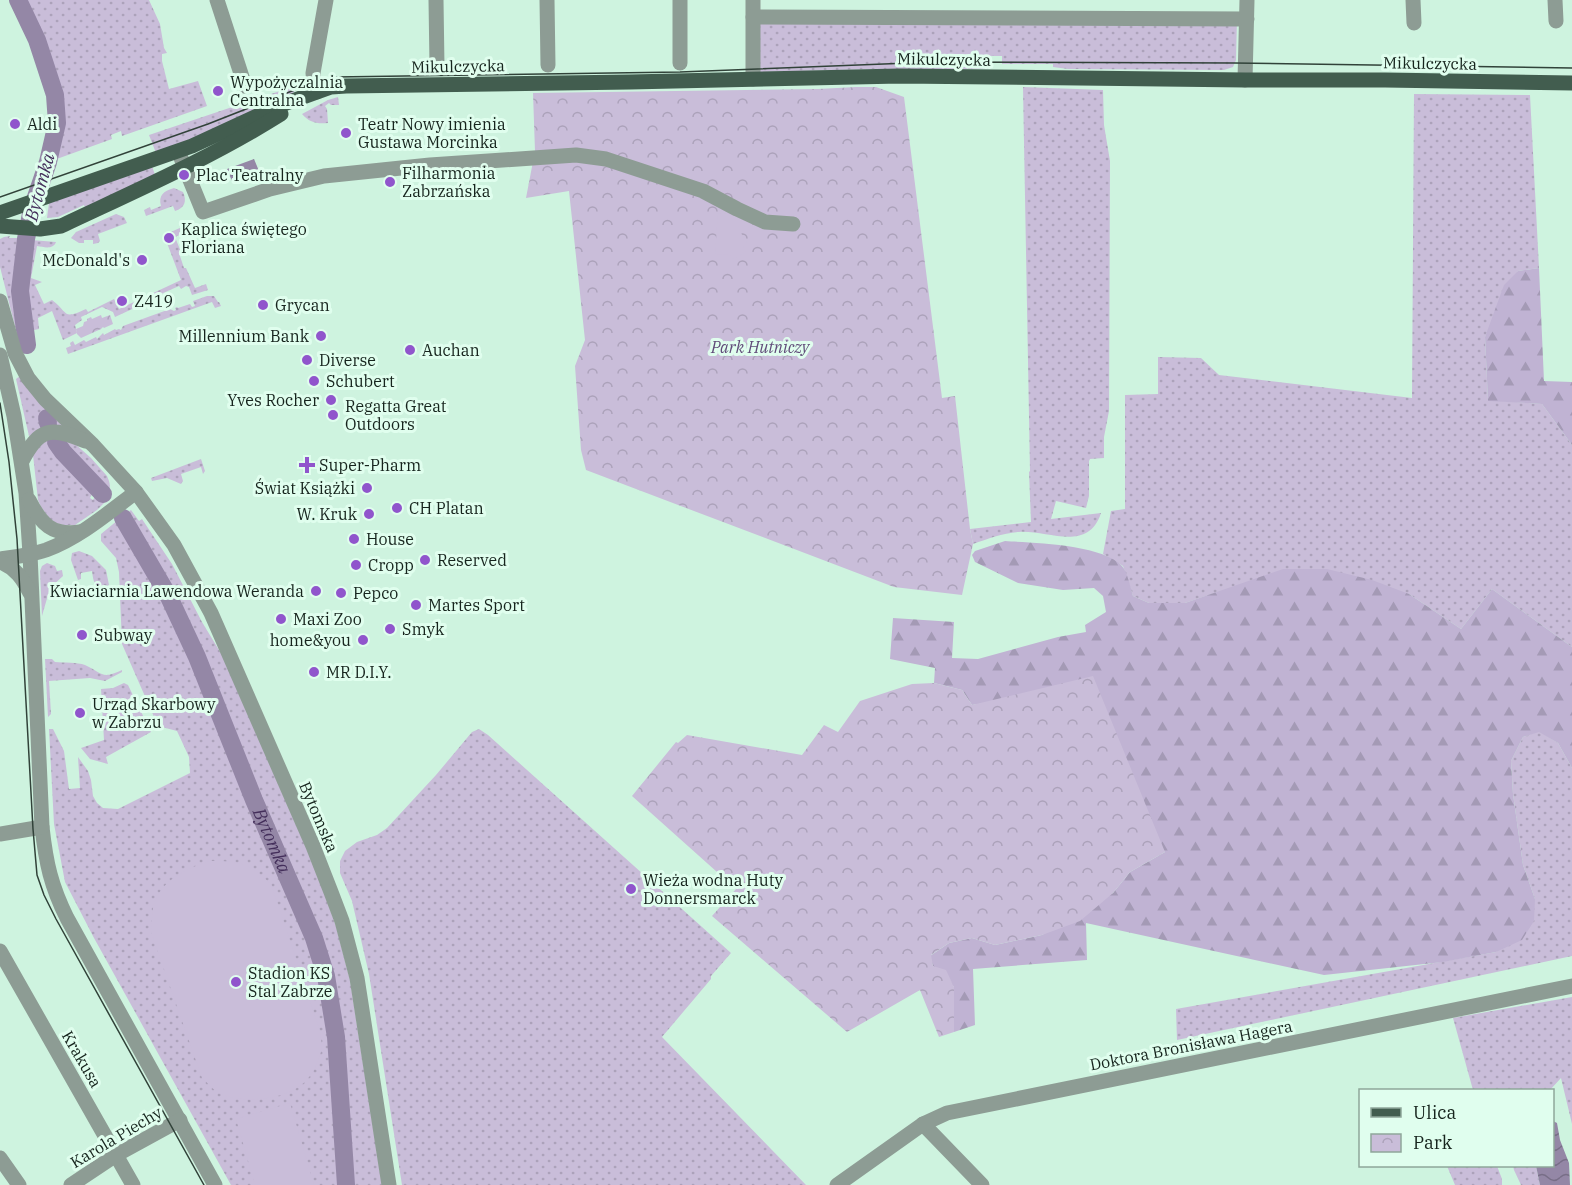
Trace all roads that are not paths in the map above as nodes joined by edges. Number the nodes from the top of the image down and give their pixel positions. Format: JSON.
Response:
{"nodes":[{"id":1,"x":217,"y":0,"type":"edge"},
{"id":2,"x":326,"y":0,"type":"edge"},
{"id":3,"x":436,"y":0,"type":"edge"},
{"id":4,"x":547,"y":0,"type":"edge"},
{"id":5,"x":680,"y":0,"type":"edge"},
{"id":6,"x":753,"y":0,"type":"edge"},
{"id":7,"x":1247,"y":0,"type":"edge"},
{"id":8,"x":1413,"y":0,"type":"edge"},
{"id":9,"x":1555,"y":0,"type":"edge"},
{"id":10,"x":753,"y":16,"type":"junction"},
{"id":11,"x":1247,"y":19,"type":"junction"},
{"id":12,"x":1556,"y":21,"type":"dead end"},
{"id":13,"x":1414,"y":23,"type":"dead end"},
{"id":14,"x":680,"y":63,"type":"dead end"},
{"id":15,"x":548,"y":65,"type":"dead end"},
{"id":16,"x":437,"y":66,"type":"dead end"},
{"id":17,"x":753,"y":79,"type":"junction"},
{"id":18,"x":1245,"y":80,"type":"junction"},
{"id":19,"x":1572,"y":83,"type":"edge"},
{"id":20,"x":245,"y":86,"type":"dead end"},
{"id":21,"x":317,"y":92,"type":"junction"},
{"id":22,"x":178,"y":151,"type":"junction"},
{"id":23,"x":184,"y":167,"type":"junction"},
{"id":24,"x":0,"y":213,"type":"edge"},
{"id":25,"x":793,"y":224,"type":"dead end"},
{"id":26,"x":7,"y":226,"type":"edge"},
{"id":27,"x":0,"y":301,"type":"edge"},
{"id":28,"x":0,"y":355,"type":"edge"},
{"id":29,"x":93,"y":445,"type":"junction"},
{"id":30,"x":22,"y":461,"type":"junction"},
{"id":31,"x":136,"y":492,"type":"junction"},
{"id":32,"x":26,"y":493,"type":"junction"},
{"id":33,"x":80,"y":532,"type":"junction"},
{"id":34,"x":30,"y":554,"type":"junction"},
{"id":35,"x":0,"y":560,"type":"edge"},
{"id":36,"x":32,"y":596,"type":"junction"},
{"id":37,"x":42,"y":827,"type":"junction"},
{"id":38,"x":0,"y":834,"type":"edge"},
{"id":39,"x":0,"y":951,"type":"edge"},
{"id":40,"x":1572,"y":986,"type":"edge"},
{"id":41,"x":180,"y":1120,"type":"junction"},
{"id":42,"x":923,"y":1124,"type":"junction"},
{"id":43,"x":116,"y":1155,"type":"junction"},
{"id":44,"x":0,"y":1158,"type":"edge"},
{"id":45,"x":19,"y":1185,"type":"edge"},
{"id":46,"x":71,"y":1185,"type":"edge"},
{"id":47,"x":133,"y":1185,"type":"edge"},
{"id":48,"x":215,"y":1185,"type":"edge"},
{"id":49,"x":389,"y":1185,"type":"edge"},
{"id":50,"x":837,"y":1185,"type":"edge"},
{"id":51,"x":982,"y":1185,"type":"edge"}],
"edges":[{"from":1,"to":20,"type":"street"},
{"from":2,"to":21,"type":"street"},
{"from":3,"to":16,"type":"street"},
{"from":4,"to":15,"type":"street"},
{"from":5,"to":14,"type":"street"},
{"from":6,"to":10,"type":"street"},
{"from":7,"to":11,"type":"street"},
{"from":8,"to":13,"type":"street"},
{"from":9,"to":12,"type":"street"},
{"from":10,"to":11,"type":"street"},
{"from":10,"to":17,"type":"street"},
{"from":11,"to":18,"type":"street"},
{"from":17,"to":18,"type":"main road","name":"Mikulczycka"},
{"from":17,"to":21,"type":"main road","name":"Mikulczycka"},
{"from":18,"to":19,"type":"main road","name":"Mikulczycka"},
{"from":21,"to":22,"type":"main road"},
{"from":21,"to":23,"type":"main road"},
{"from":22,"to":23,"type":"street"},
{"from":22,"to":24,"type":"main road"},
{"from":23,"to":25,"type":"street"},
{"from":23,"to":26,"type":"main road"},
{"from":27,"to":29,"type":"street"},
{"from":28,"to":30,"type":"street"},
{"from":29,"to":30,"type":"street","name":"Bytomska"},
{"from":29,"to":31,"type":"street","name":"Bytomska"},
{"from":30,"to":32,"type":"street"},
{"from":31,"to":33,"type":"street"},
{"from":31,"to":49,"type":"street","name":"Bytomska"},
{"from":32,"to":33,"type":"street"},
{"from":32,"to":34,"type":"street"},
{"from":32,"to":35,"type":"street"},
{"from":33,"to":34,"type":"street"},
{"from":34,"to":35,"type":"street"},
{"from":34,"to":36,"type":"street"},
{"from":35,"to":36,"type":"street"},
{"from":36,"to":37,"type":"street"},
{"from":37,"to":38,"type":"street"},
{"from":37,"to":41,"type":"street"},
{"from":39,"to":43,"type":"street","name":"Krakusa"},
{"from":40,"to":42,"type":"street","name":"Doktora Bronisława Hagera"},
{"from":41,"to":43,"type":"street","name":"Karola Piechy"},
{"from":41,"to":48,"type":"street"},
{"from":42,"to":50,"type":"street","name":"Doktora Bronisława Hagera"},
{"from":42,"to":51,"type":"street"},
{"from":43,"to":46,"type":"street","name":"Karola Piechy"},
{"from":43,"to":47,"type":"street","name":"Krakusa"},
{"from":44,"to":45,"type":"street"}]}
